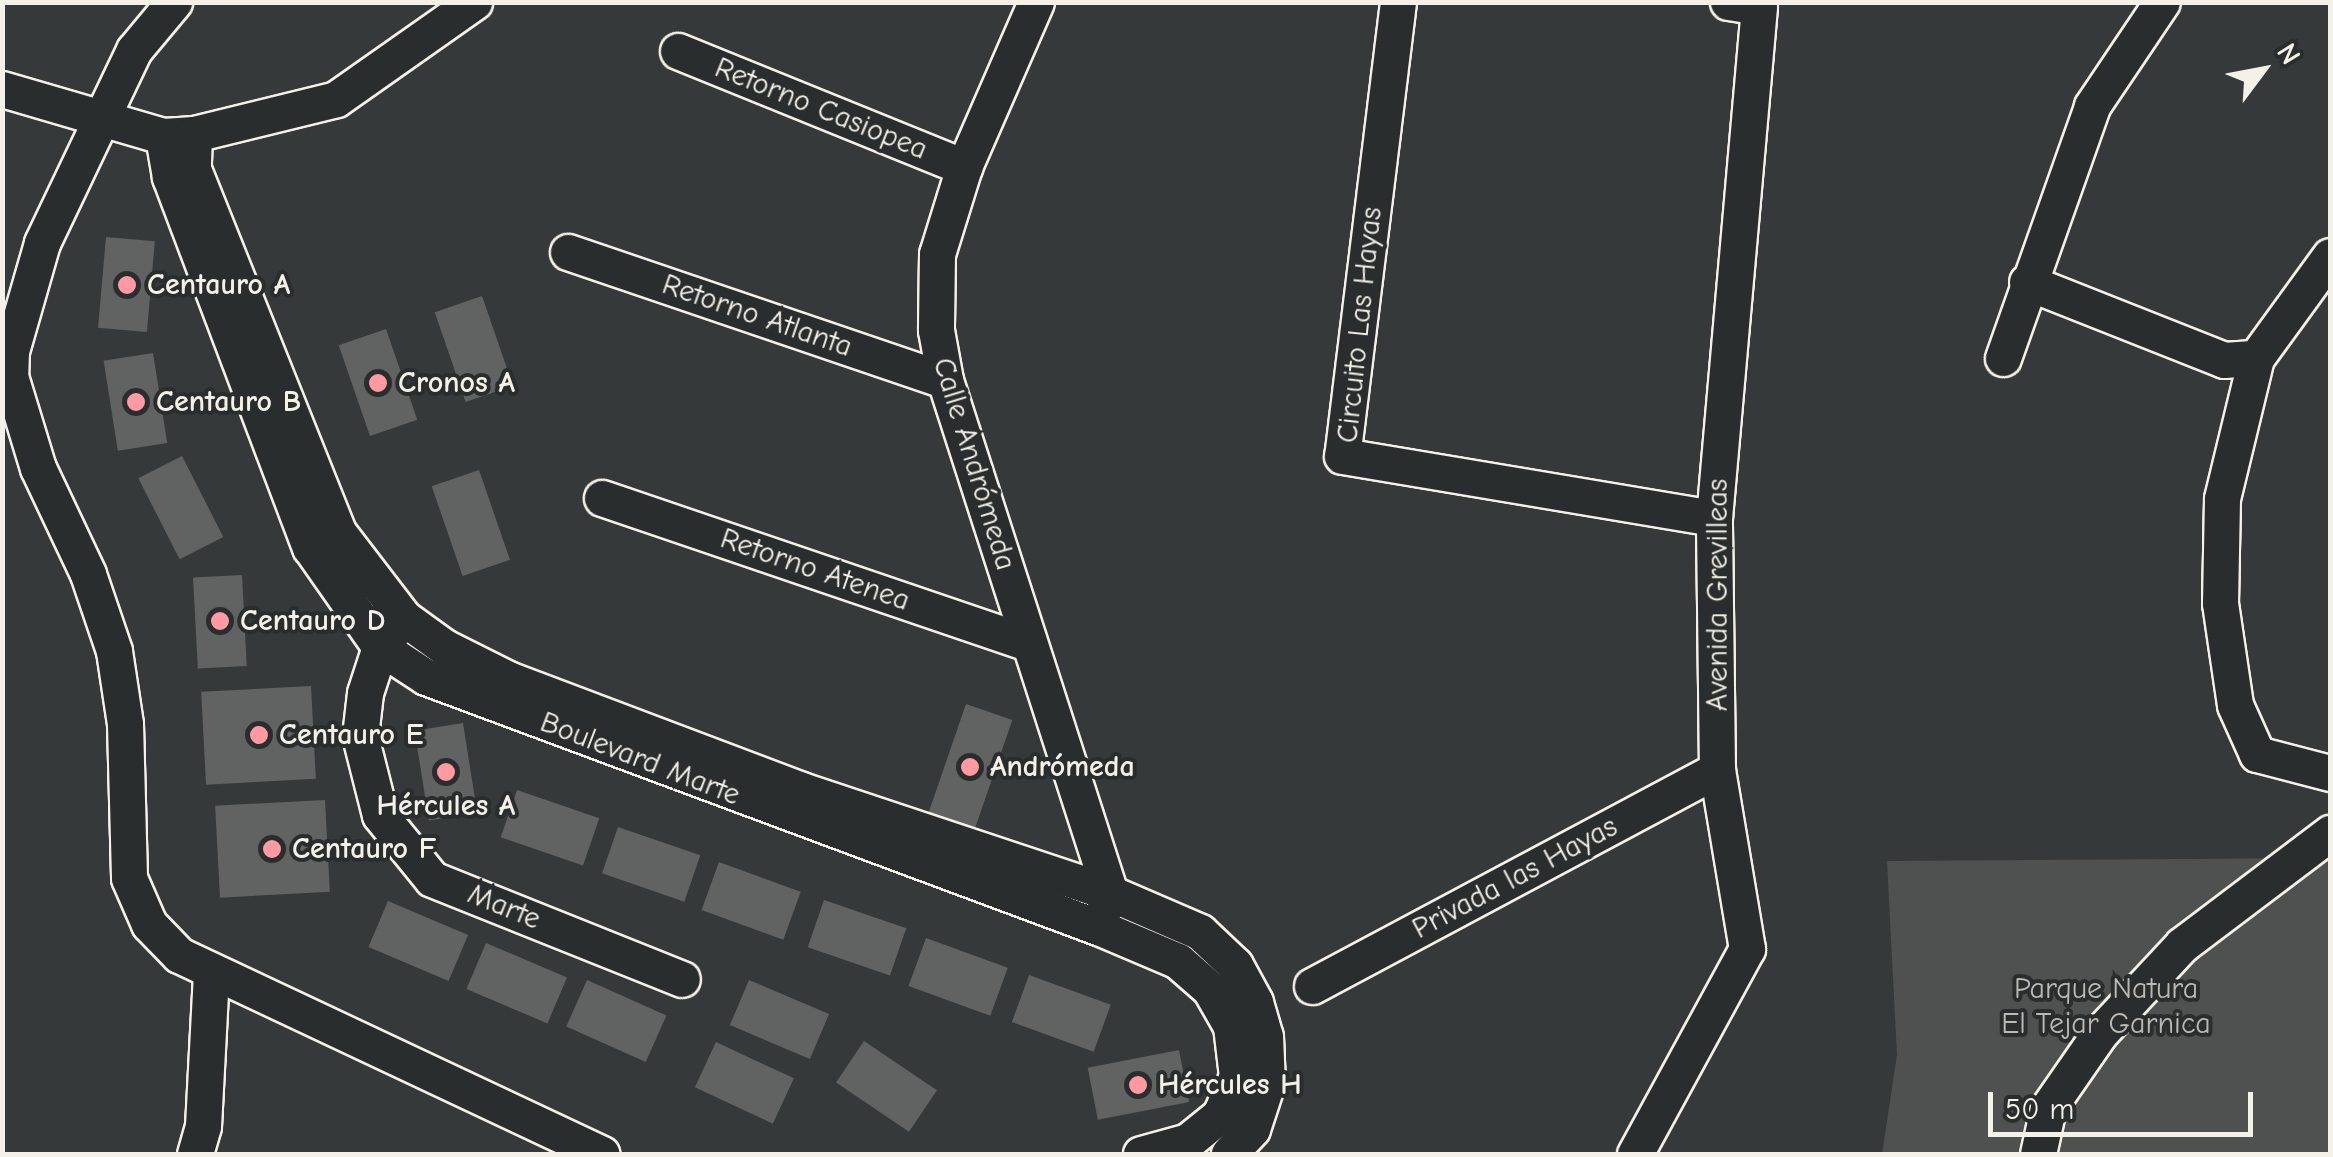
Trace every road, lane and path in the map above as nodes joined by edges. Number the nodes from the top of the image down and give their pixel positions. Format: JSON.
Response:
{"nodes":[{"id":1,"x":174,"y":2,"type":"edge"},
{"id":2,"x":474,"y":2,"type":"edge"},
{"id":3,"x":1036,"y":2,"type":"edge"},
{"id":4,"x":1398,"y":2,"type":"edge"},
{"id":5,"x":2162,"y":2,"type":"edge"},
{"id":6,"x":1750,"y":4,"type":"edge"},
{"id":7,"x":678,"y":52,"type":"dead end"},
{"id":8,"x":2,"y":89,"type":"edge"},
{"id":9,"x":99,"y":119,"type":"junction"},
{"id":10,"x":178,"y":136,"type":"junction"},
{"id":11,"x":964,"y":168,"type":"junction"},
{"id":12,"x":568,"y":252,"type":"dead end"},
{"id":13,"x":2330,"y":256,"type":"edge"},
{"id":14,"x":2027,"y":282,"type":"junction"},
{"id":15,"x":2003,"y":358,"type":"dead end"},
{"id":16,"x":2256,"y":358,"type":"junction"},
{"id":17,"x":946,"y":380,"type":"junction"},
{"id":18,"x":602,"y":498,"type":"dead end"},
{"id":19,"x":1714,"y":518,"type":"junction"},
{"id":20,"x":404,"y":618,"type":"junction"},
{"id":21,"x":1028,"y":643,"type":"junction"},
{"id":22,"x":380,"y":647,"type":"junction"},
{"id":23,"x":1718,"y":770,"type":"junction"},
{"id":24,"x":2330,"y":773,"type":"edge"},
{"id":25,"x":2330,"y":834,"type":"edge"},
{"id":26,"x":1110,"y":893,"type":"junction"},
{"id":27,"x":1098,"y":927,"type":"junction"},
{"id":28,"x":211,"y":972,"type":"junction"},
{"id":29,"x":682,"y":979,"type":"dead end"},
{"id":30,"x":1312,"y":986,"type":"dead end"},
{"id":31,"x":195,"y":1154,"type":"edge"},
{"id":32,"x":601,"y":1154,"type":"edge"},
{"id":33,"x":1141,"y":1154,"type":"edge"},
{"id":34,"x":1229,"y":1154,"type":"edge"},
{"id":35,"x":1635,"y":1154,"type":"edge"},
{"id":36,"x":2038,"y":1154,"type":"edge"}],
"edges":[{"from":1,"to":9,"type":"street"},
{"from":2,"to":10,"type":"street"},
{"from":3,"to":11,"type":"street","name":"Calle Andrómeda"},
{"from":4,"to":19,"type":"street","name":"Circuito Las Hayas"},
{"from":5,"to":14,"type":"street"},
{"from":6,"to":19,"type":"street","name":"Avenida Grevilleas"},
{"from":7,"to":11,"type":"street","name":"Retorno Casiopea"},
{"from":8,"to":9,"type":"street"},
{"from":9,"to":10,"type":"street"},
{"from":9,"to":28,"type":"street"},
{"from":10,"to":20,"type":"street","name":"Boulevard Marte"},
{"from":10,"to":22,"type":"street","name":"Boulevard Marte"},
{"from":11,"to":17,"type":"street","name":"Calle Andrómeda"},
{"from":12,"to":17,"type":"street","name":"Retorno Atlanta"},
{"from":13,"to":16,"type":"street"},
{"from":14,"to":15,"type":"street"},
{"from":14,"to":16,"type":"street"},
{"from":16,"to":24,"type":"street"},
{"from":17,"to":21,"type":"street","name":"Calle Andrómeda"},
{"from":18,"to":21,"type":"street","name":"Retorno Atenea"},
{"from":19,"to":23,"type":"street","name":"Avenida Grevilleas"},
{"from":20,"to":22,"type":"street","name":"Marte"},
{"from":20,"to":26,"type":"street","name":"Boulevard Marte"},
{"from":21,"to":26,"type":"street","name":"Calle Andrómeda"},
{"from":22,"to":27,"type":"street","name":"Boulevard Marte"},
{"from":22,"to":29,"type":"street","name":"Marte"},
{"from":23,"to":30,"type":"street","name":"Privada las Hayas"},
{"from":23,"to":35,"type":"street","name":"Avenida Grevilleas"},
{"from":25,"to":36,"type":"street"},
{"from":26,"to":27,"type":"street"},
{"from":26,"to":34,"type":"street","name":"Boulevard Marte"},
{"from":27,"to":33,"type":"street","name":"Boulevard Marte"},
{"from":28,"to":31,"type":"street"},
{"from":28,"to":32,"type":"street"}]}
